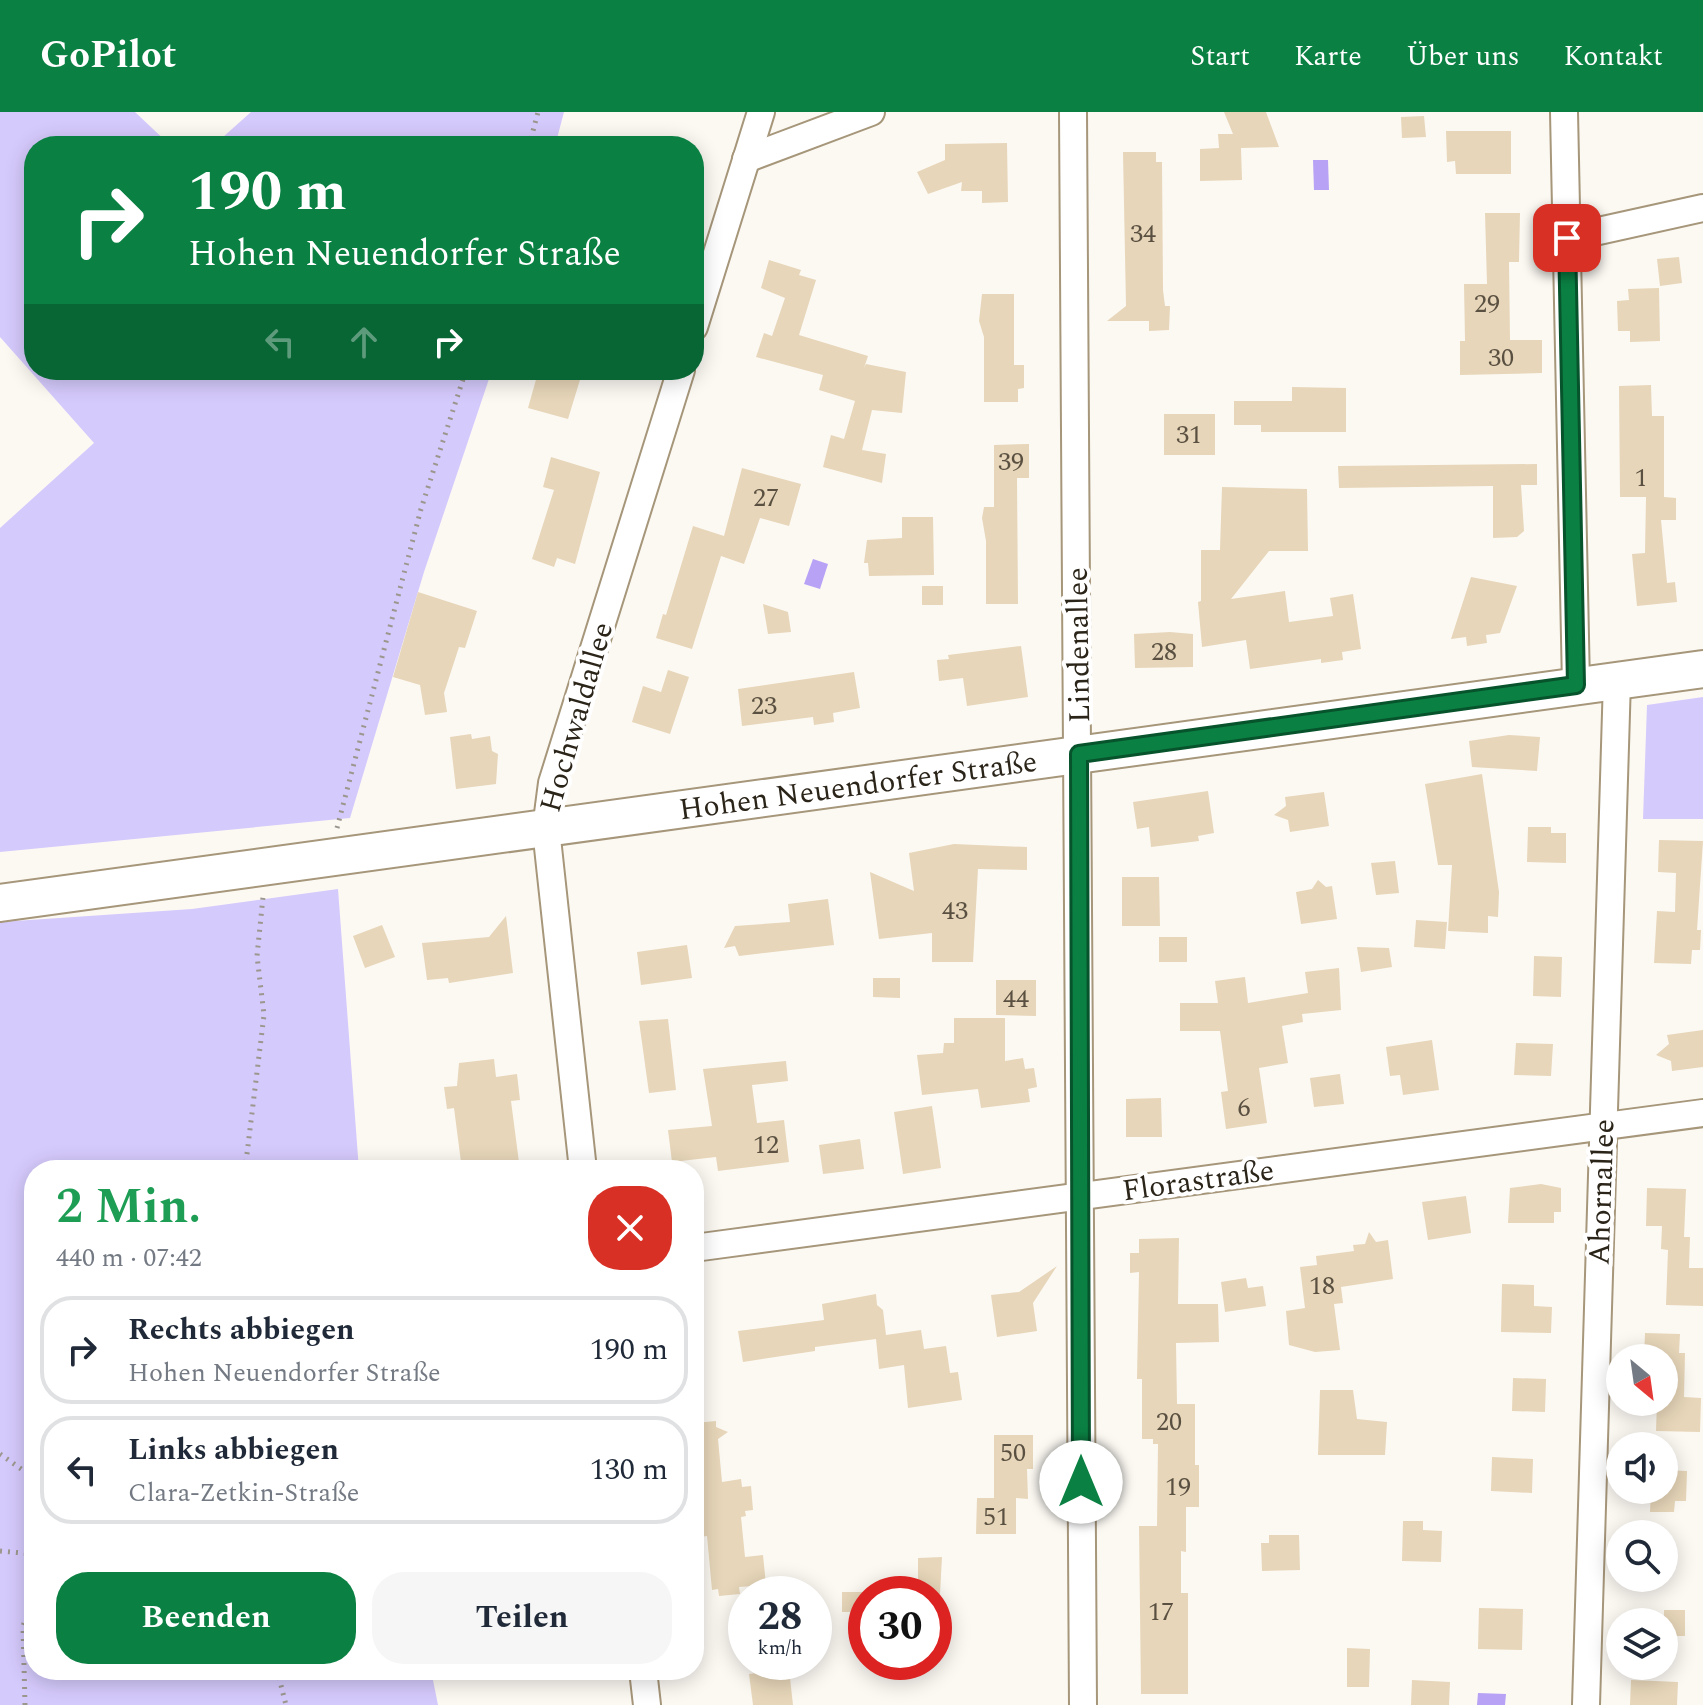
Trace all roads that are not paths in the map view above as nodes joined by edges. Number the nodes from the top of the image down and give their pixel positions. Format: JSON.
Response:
{"nodes":[{"id":1,"x":761,"y":112,"type":"edge"},
{"id":2,"x":871,"y":112,"type":"edge"},
{"id":3,"x":1073,"y":112,"type":"edge"},
{"id":4,"x":1564,"y":112,"type":"edge"},
{"id":5,"x":746,"y":159,"type":"junction"},
{"id":6,"x":1703,"y":208,"type":"edge"},
{"id":7,"x":1567,"y":238,"type":"junction"},
{"id":8,"x":704,"y":295,"type":"edge"},
{"id":9,"x":678,"y":380,"type":"edge"},
{"id":10,"x":1703,"y":669,"type":"edge"},
{"id":11,"x":1617,"y":680,"type":"junction"},
{"id":12,"x":1576,"y":685,"type":"junction"},
{"id":13,"x":1079,"y":754,"type":"junction"},
{"id":14,"x":546,"y":829,"type":"junction"},
{"id":15,"x":0,"y":903,"type":"edge"},
{"id":16,"x":1703,"y":1113,"type":"edge"},
{"id":17,"x":1603,"y":1127,"type":"junction"},
{"id":18,"x":582,"y":1160,"type":"edge"},
{"id":19,"x":1079,"y":1196,"type":"junction"},
{"id":20,"x":704,"y":1247,"type":"edge"},
{"id":21,"x":644,"y":1680,"type":"edge"},
{"id":22,"x":647,"y":1705,"type":"edge"},
{"id":23,"x":1083,"y":1705,"type":"edge"},
{"id":24,"x":1586,"y":1705,"type":"edge"}],
"edges":[{"from":1,"to":5,"type":"street"},
{"from":2,"to":5,"type":"street"},
{"from":3,"to":13,"type":"street","name":"Lindenallee"},
{"from":4,"to":7,"type":"street"},
{"from":5,"to":8,"type":"street"},
{"from":6,"to":7,"type":"street"},
{"from":7,"to":12,"type":"street"},
{"from":9,"to":14,"type":"street","name":"Hochwaldallee"},
{"from":10,"to":11,"type":"main road","name":"Hohen Neuendorfer Straße"},
{"from":11,"to":12,"type":"main road","name":"Hohen Neuendorfer Straße"},
{"from":11,"to":17,"type":"street","name":"Ahornallee"},
{"from":12,"to":13,"type":"main road","name":"Hohen Neuendorfer Straße"},
{"from":13,"to":14,"type":"main road","name":"Hohen Neuendorfer Straße"},
{"from":13,"to":19,"type":"street","name":"Lindenallee"},
{"from":14,"to":15,"type":"main road","name":"Hohen Neuendorfer Straße"},
{"from":14,"to":18,"type":"street","name":"Hochwaldallee"},
{"from":16,"to":17,"type":"street","name":"Florastraße"},
{"from":17,"to":19,"type":"street","name":"Florastraße"},
{"from":17,"to":24,"type":"street","name":"Ahornallee"},
{"from":19,"to":20,"type":"street","name":"Florastraße"},
{"from":19,"to":23,"type":"street","name":"Lindenallee"},
{"from":21,"to":22,"type":"street"}]}
